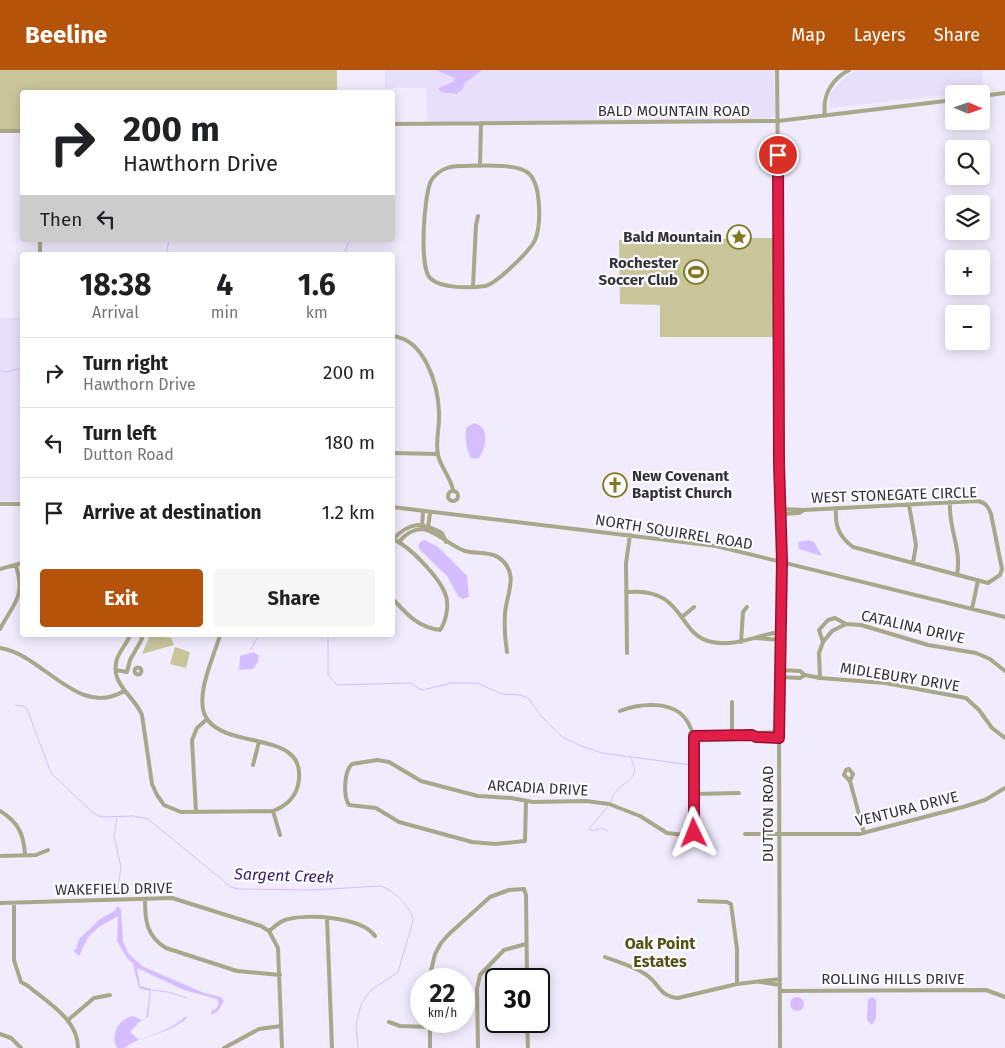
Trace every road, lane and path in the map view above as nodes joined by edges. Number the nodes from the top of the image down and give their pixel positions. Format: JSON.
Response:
{"nodes":[{"id":1,"x":777,"y":70,"type":"edge"},
{"id":2,"x":849,"y":70,"type":"edge"},
{"id":3,"x":1005,"y":93,"type":"edge"},
{"id":4,"x":990,"y":95,"type":"edge"},
{"id":5,"x":945,"y":101,"type":"edge"},
{"id":6,"x":825,"y":115,"type":"junction"},
{"id":7,"x":778,"y":121,"type":"junction"},
{"id":8,"x":481,"y":123,"type":"junction"},
{"id":9,"x":395,"y":124,"type":"edge"},
{"id":10,"x":0,"y":131,"type":"edge"},
{"id":11,"x":20,"y":131,"type":"edge"},
{"id":12,"x":480,"y":166,"type":"junction"},
{"id":13,"x":478,"y":216,"type":"dead end"},
{"id":14,"x":472,"y":286,"type":"junction"},
{"id":15,"x":395,"y":337,"type":"edge"},
{"id":16,"x":395,"y":453,"type":"edge"},
{"id":17,"x":438,"y":454,"type":"junction"},
{"id":18,"x":453,"y":490,"type":"dead end"},
{"id":19,"x":950,"y":502,"type":"junction"},
{"id":20,"x":0,"y":504,"type":"edge"},
{"id":21,"x":20,"y":504,"type":"edge"},
{"id":22,"x":909,"y":505,"type":"junction"},
{"id":23,"x":395,"y":508,"type":"edge"},
{"id":24,"x":836,"y":508,"type":"junction"},
{"id":25,"x":423,"y":512,"type":"junction"},
{"id":26,"x":782,"y":512,"type":"junction"},
{"id":27,"x":430,"y":513,"type":"junction"},
{"id":28,"x":422,"y":527,"type":"junction"},
{"id":29,"x":428,"y":528,"type":"junction"},
{"id":30,"x":630,"y":535,"type":"junction"},
{"id":31,"x":395,"y":537,"type":"edge"},
{"id":32,"x":395,"y":540,"type":"edge"},
{"id":33,"x":399,"y":542,"type":"junction"},
{"id":34,"x":782,"y":561,"type":"junction"},
{"id":35,"x":913,"y":563,"type":"junction"},
{"id":36,"x":20,"y":564,"type":"edge"},
{"id":37,"x":16,"y":566,"type":"junction"},
{"id":38,"x":0,"y":569,"type":"edge"},
{"id":39,"x":957,"y":574,"type":"junction"},
{"id":40,"x":978,"y":580,"type":"junction"},
{"id":41,"x":628,"y":592,"type":"junction"},
{"id":42,"x":395,"y":601,"type":"edge"},
{"id":43,"x":694,"y":607,"type":"dead end"},
{"id":44,"x":747,"y":607,"type":"dead end"},
{"id":45,"x":972,"y":609,"type":"junction"},
{"id":46,"x":682,"y":617,"type":"junction"},
{"id":47,"x":1005,"y":617,"type":"edge"},
{"id":48,"x":846,"y":624,"type":"junction"},
{"id":49,"x":0,"y":629,"type":"edge"},
{"id":50,"x":780,"y":632,"type":"junction"},
{"id":51,"x":129,"y":637,"type":"edge"},
{"id":52,"x":140,"y":637,"type":"edge"},
{"id":53,"x":219,"y":637,"type":"edge"},
{"id":54,"x":756,"y":638,"type":"junction"},
{"id":55,"x":780,"y":640,"type":"junction"},
{"id":56,"x":741,"y":642,"type":"junction"},
{"id":57,"x":823,"y":642,"type":"junction"},
{"id":58,"x":0,"y":648,"type":"edge"},
{"id":59,"x":507,"y":652,"type":"dead end"},
{"id":60,"x":627,"y":653,"type":"dead end"},
{"id":61,"x":116,"y":670,"type":"junction"},
{"id":62,"x":780,"y":670,"type":"junction"},
{"id":63,"x":1005,"y":671,"type":"edge"},
{"id":64,"x":127,"y":672,"type":"junction"},
{"id":65,"x":135,"y":673,"type":"dead end"},
{"id":66,"x":805,"y":675,"type":"junction"},
{"id":67,"x":780,"y":678,"type":"junction"},
{"id":68,"x":820,"y":678,"type":"junction"},
{"id":69,"x":124,"y":691,"type":"junction"},
{"id":70,"x":732,"y":702,"type":"dead end"},
{"id":71,"x":620,"y":711,"type":"dead end"},
{"id":72,"x":207,"y":719,"type":"junction"},
{"id":73,"x":779,"y":732,"type":"junction"},
{"id":74,"x":752,"y":735,"type":"junction"},
{"id":75,"x":694,"y":736,"type":"junction"},
{"id":76,"x":732,"y":736,"type":"junction"},
{"id":77,"x":779,"y":738,"type":"junction"},
{"id":78,"x":1005,"y":738,"type":"edge"},
{"id":79,"x":259,"y":742,"type":"junction"},
{"id":80,"x":253,"y":765,"type":"dead end"},
{"id":81,"x":850,"y":781,"type":"dead end"},
{"id":82,"x":1005,"y":788,"type":"edge"},
{"id":83,"x":739,"y":793,"type":"dead end"},
{"id":84,"x":693,"y":794,"type":"junction"},
{"id":85,"x":526,"y":801,"type":"junction"},
{"id":86,"x":0,"y":811,"type":"edge"},
{"id":87,"x":273,"y":811,"type":"junction"},
{"id":88,"x":196,"y":812,"type":"junction"},
{"id":89,"x":864,"y":833,"type":"junction"},
{"id":90,"x":745,"y":834,"type":"dead end"},
{"id":91,"x":779,"y":834,"type":"junction"},
{"id":92,"x":280,"y":835,"type":"dead end"},
{"id":93,"x":48,"y":850,"type":"dead end"},
{"id":94,"x":25,"y":855,"type":"junction"},
{"id":95,"x":0,"y":856,"type":"edge"},
{"id":96,"x":145,"y":899,"type":"junction"},
{"id":97,"x":699,"y":901,"type":"dead end"},
{"id":98,"x":14,"y":902,"type":"junction"},
{"id":99,"x":0,"y":903,"type":"edge"},
{"id":100,"x":327,"y":918,"type":"junction"},
{"id":101,"x":269,"y":931,"type":"junction"},
{"id":102,"x":375,"y":936,"type":"dead end"},
{"id":103,"x":526,"y":944,"type":"junction"},
{"id":104,"x":605,"y":957,"type":"dead end"},
{"id":105,"x":432,"y":968,"type":"edge"},
{"id":106,"x":527,"y":968,"type":"edge"},
{"id":107,"x":280,"y":975,"type":"junction"},
{"id":108,"x":780,"y":979,"type":"junction"},
{"id":109,"x":768,"y":982,"type":"junction"},
{"id":110,"x":736,"y":984,"type":"junction"},
{"id":111,"x":780,"y":985,"type":"junction"},
{"id":112,"x":780,"y":991,"type":"junction"},
{"id":113,"x":110,"y":995,"type":"dead end"},
{"id":114,"x":1005,"y":997,"type":"edge"},
{"id":115,"x":68,"y":1020,"type":"junction"},
{"id":116,"x":389,"y":1022,"type":"dead end"},
{"id":117,"x":281,"y":1026,"type":"junction"},
{"id":118,"x":410,"y":1026,"type":"edge"},
{"id":119,"x":430,"y":1033,"type":"edge"},
{"id":120,"x":527,"y":1033,"type":"edge"},
{"id":121,"x":0,"y":1034,"type":"edge"},
{"id":122,"x":21,"y":1048,"type":"edge"},
{"id":123,"x":78,"y":1048,"type":"edge"},
{"id":124,"x":224,"y":1048,"type":"edge"},
{"id":125,"x":282,"y":1048,"type":"edge"},
{"id":126,"x":332,"y":1048,"type":"edge"},
{"id":127,"x":430,"y":1048,"type":"edge"},
{"id":128,"x":478,"y":1048,"type":"edge"},
{"id":129,"x":528,"y":1048,"type":"edge"},
{"id":130,"x":780,"y":1048,"type":"edge"}],
"edges":[{"from":1,"to":7,"type":"street","name":"DUTTON ROAD"},
{"from":2,"to":6,"type":"street"},
{"from":3,"to":4,"type":"street"},
{"from":5,"to":6,"type":"street","name":"BALD MOUNTAIN ROAD"},
{"from":6,"to":7,"type":"street","name":"BALD MOUNTAIN ROAD"},
{"from":7,"to":8,"type":"street","name":"BALD MOUNTAIN ROAD"},
{"from":7,"to":26,"type":"street","name":"DUTTON ROAD"},
{"from":8,"to":9,"type":"street","name":"BALD MOUNTAIN ROAD"},
{"from":8,"to":12,"type":"street"},
{"from":10,"to":11,"type":"street"},
{"from":12,"to":14,"type":"street"},
{"from":12,"to":14,"type":"street"},
{"from":13,"to":14,"type":"street"},
{"from":15,"to":17,"type":"street"},
{"from":16,"to":17,"type":"street"},
{"from":17,"to":18,"type":"street"},
{"from":19,"to":22,"type":"street","name":"WEST STONEGATE CIRCLE"},
{"from":19,"to":39,"type":"street"},
{"from":19,"to":40,"type":"street","name":"WEST STONEGATE CIRCLE"},
{"from":20,"to":21,"type":"street"},
{"from":22,"to":24,"type":"street","name":"WEST STONEGATE CIRCLE"},
{"from":22,"to":35,"type":"street"},
{"from":23,"to":25,"type":"street","name":"NORTH SQUIRREL ROAD"},
{"from":24,"to":26,"type":"street","name":"WEST STONEGATE CIRCLE"},
{"from":24,"to":35,"type":"street"},
{"from":25,"to":27,"type":"street","name":"NORTH SQUIRREL ROAD"},
{"from":25,"to":28,"type":"street"},
{"from":26,"to":34,"type":"street","name":"DUTTON ROAD"},
{"from":27,"to":29,"type":"street"},
{"from":27,"to":30,"type":"street","name":"NORTH SQUIRREL ROAD"},
{"from":28,"to":29,"type":"street"},
{"from":28,"to":31,"type":"street"},
{"from":28,"to":33,"type":"street"},
{"from":29,"to":59,"type":"street"},
{"from":30,"to":34,"type":"street","name":"NORTH SQUIRREL ROAD"},
{"from":30,"to":41,"type":"street"},
{"from":32,"to":33,"type":"street"},
{"from":33,"to":42,"type":"street"},
{"from":34,"to":45,"type":"street","name":"NORTH SQUIRREL ROAD"},
{"from":34,"to":50,"type":"street","name":"DUTTON ROAD"},
{"from":35,"to":39,"type":"street"},
{"from":36,"to":37,"type":"street"},
{"from":37,"to":38,"type":"street"},
{"from":37,"to":49,"type":"street"},
{"from":39,"to":40,"type":"street"},
{"from":40,"to":45,"type":"street"},
{"from":41,"to":46,"type":"street"},
{"from":41,"to":60,"type":"street"},
{"from":43,"to":46,"type":"street"},
{"from":44,"to":56,"type":"street"},
{"from":45,"to":47,"type":"street","name":"NORTH SQUIRREL ROAD"},
{"from":46,"to":56,"type":"street"},
{"from":48,"to":57,"type":"street","name":"CATALINA DRIVE"},
{"from":48,"to":57,"type":"street"},
{"from":48,"to":63,"type":"street","name":"CATALINA DRIVE"},
{"from":50,"to":54,"type":"street"},
{"from":50,"to":55,"type":"street","name":"DUTTON ROAD"},
{"from":51,"to":61,"type":"street"},
{"from":52,"to":64,"type":"street"},
{"from":53,"to":72,"type":"street"},
{"from":54,"to":55,"type":"street"},
{"from":54,"to":56,"type":"street"},
{"from":55,"to":62,"type":"street","name":"DUTTON ROAD"},
{"from":57,"to":68,"type":"street"},
{"from":58,"to":69,"type":"street"},
{"from":61,"to":64,"type":"street"},
{"from":61,"to":69,"type":"street"},
{"from":62,"to":66,"type":"street","name":"MIDLEBURY DRIVE"},
{"from":62,"to":67,"type":"street","name":"DUTTON ROAD"},
{"from":64,"to":65,"type":"street"},
{"from":66,"to":67,"type":"street","name":"MIDLEBURY DRIVE"},
{"from":66,"to":68,"type":"street","name":"MIDLEBURY DRIVE"},
{"from":67,"to":73,"type":"street","name":"DUTTON ROAD"},
{"from":68,"to":78,"type":"street","name":"MIDLEBURY DRIVE"},
{"from":69,"to":88,"type":"street"},
{"from":70,"to":76,"type":"street"},
{"from":71,"to":75,"type":"street"},
{"from":72,"to":79,"type":"street"},
{"from":72,"to":88,"type":"street"},
{"from":73,"to":74,"type":"street"},
{"from":73,"to":77,"type":"street","name":"DUTTON ROAD"},
{"from":74,"to":76,"type":"street"},
{"from":74,"to":77,"type":"street"},
{"from":75,"to":76,"type":"street"},
{"from":75,"to":84,"type":"street"},
{"from":77,"to":91,"type":"street","name":"DUTTON ROAD"},
{"from":79,"to":80,"type":"street"},
{"from":79,"to":87,"type":"street"},
{"from":81,"to":89,"type":"street"},
{"from":82,"to":89,"type":"street","name":"VENTURA DRIVE"},
{"from":83,"to":84,"type":"street"},
{"from":84,"to":85,"type":"street","name":"ARCADIA DRIVE"},
{"from":85,"to":85,"type":"street","name":"ARCADIA DRIVE"},
{"from":86,"to":94,"type":"street"},
{"from":87,"to":88,"type":"street"},
{"from":87,"to":92,"type":"street"},
{"from":89,"to":91,"type":"street","name":"VENTURA DRIVE"},
{"from":90,"to":91,"type":"street","name":"VENTURA DRIVE"},
{"from":91,"to":108,"type":"street","name":"DUTTON ROAD"},
{"from":93,"to":94,"type":"street"},
{"from":94,"to":95,"type":"street"},
{"from":96,"to":98,"type":"street","name":"WAKEFIELD DRIVE"},
{"from":96,"to":101,"type":"street","name":"WAKEFIELD DRIVE"},
{"from":96,"to":107,"type":"street"},
{"from":97,"to":110,"type":"street"},
{"from":98,"to":99,"type":"street","name":"WAKEFIELD DRIVE"},
{"from":98,"to":115,"type":"street"},
{"from":100,"to":101,"type":"street"},
{"from":100,"to":102,"type":"street"},
{"from":100,"to":126,"type":"street"},
{"from":101,"to":107,"type":"street"},
{"from":103,"to":105,"type":"street"},
{"from":103,"to":106,"type":"street"},
{"from":103,"to":128,"type":"street"},
{"from":104,"to":110,"type":"street"},
{"from":107,"to":117,"type":"street"},
{"from":108,"to":109,"type":"street"},
{"from":108,"to":111,"type":"street","name":"DUTTON ROAD"},
{"from":109,"to":110,"type":"street"},
{"from":109,"to":111,"type":"street"},
{"from":111,"to":112,"type":"street","name":"DUTTON ROAD"},
{"from":112,"to":114,"type":"street","name":"ROLLING HILLS DRIVE"},
{"from":112,"to":130,"type":"street","name":"DUTTON ROAD"},
{"from":113,"to":115,"type":"street"},
{"from":115,"to":123,"type":"street"},
{"from":116,"to":118,"type":"street"},
{"from":117,"to":124,"type":"street"},
{"from":117,"to":125,"type":"street"},
{"from":119,"to":127,"type":"street"},
{"from":120,"to":129,"type":"street"},
{"from":121,"to":122,"type":"street"}]}
